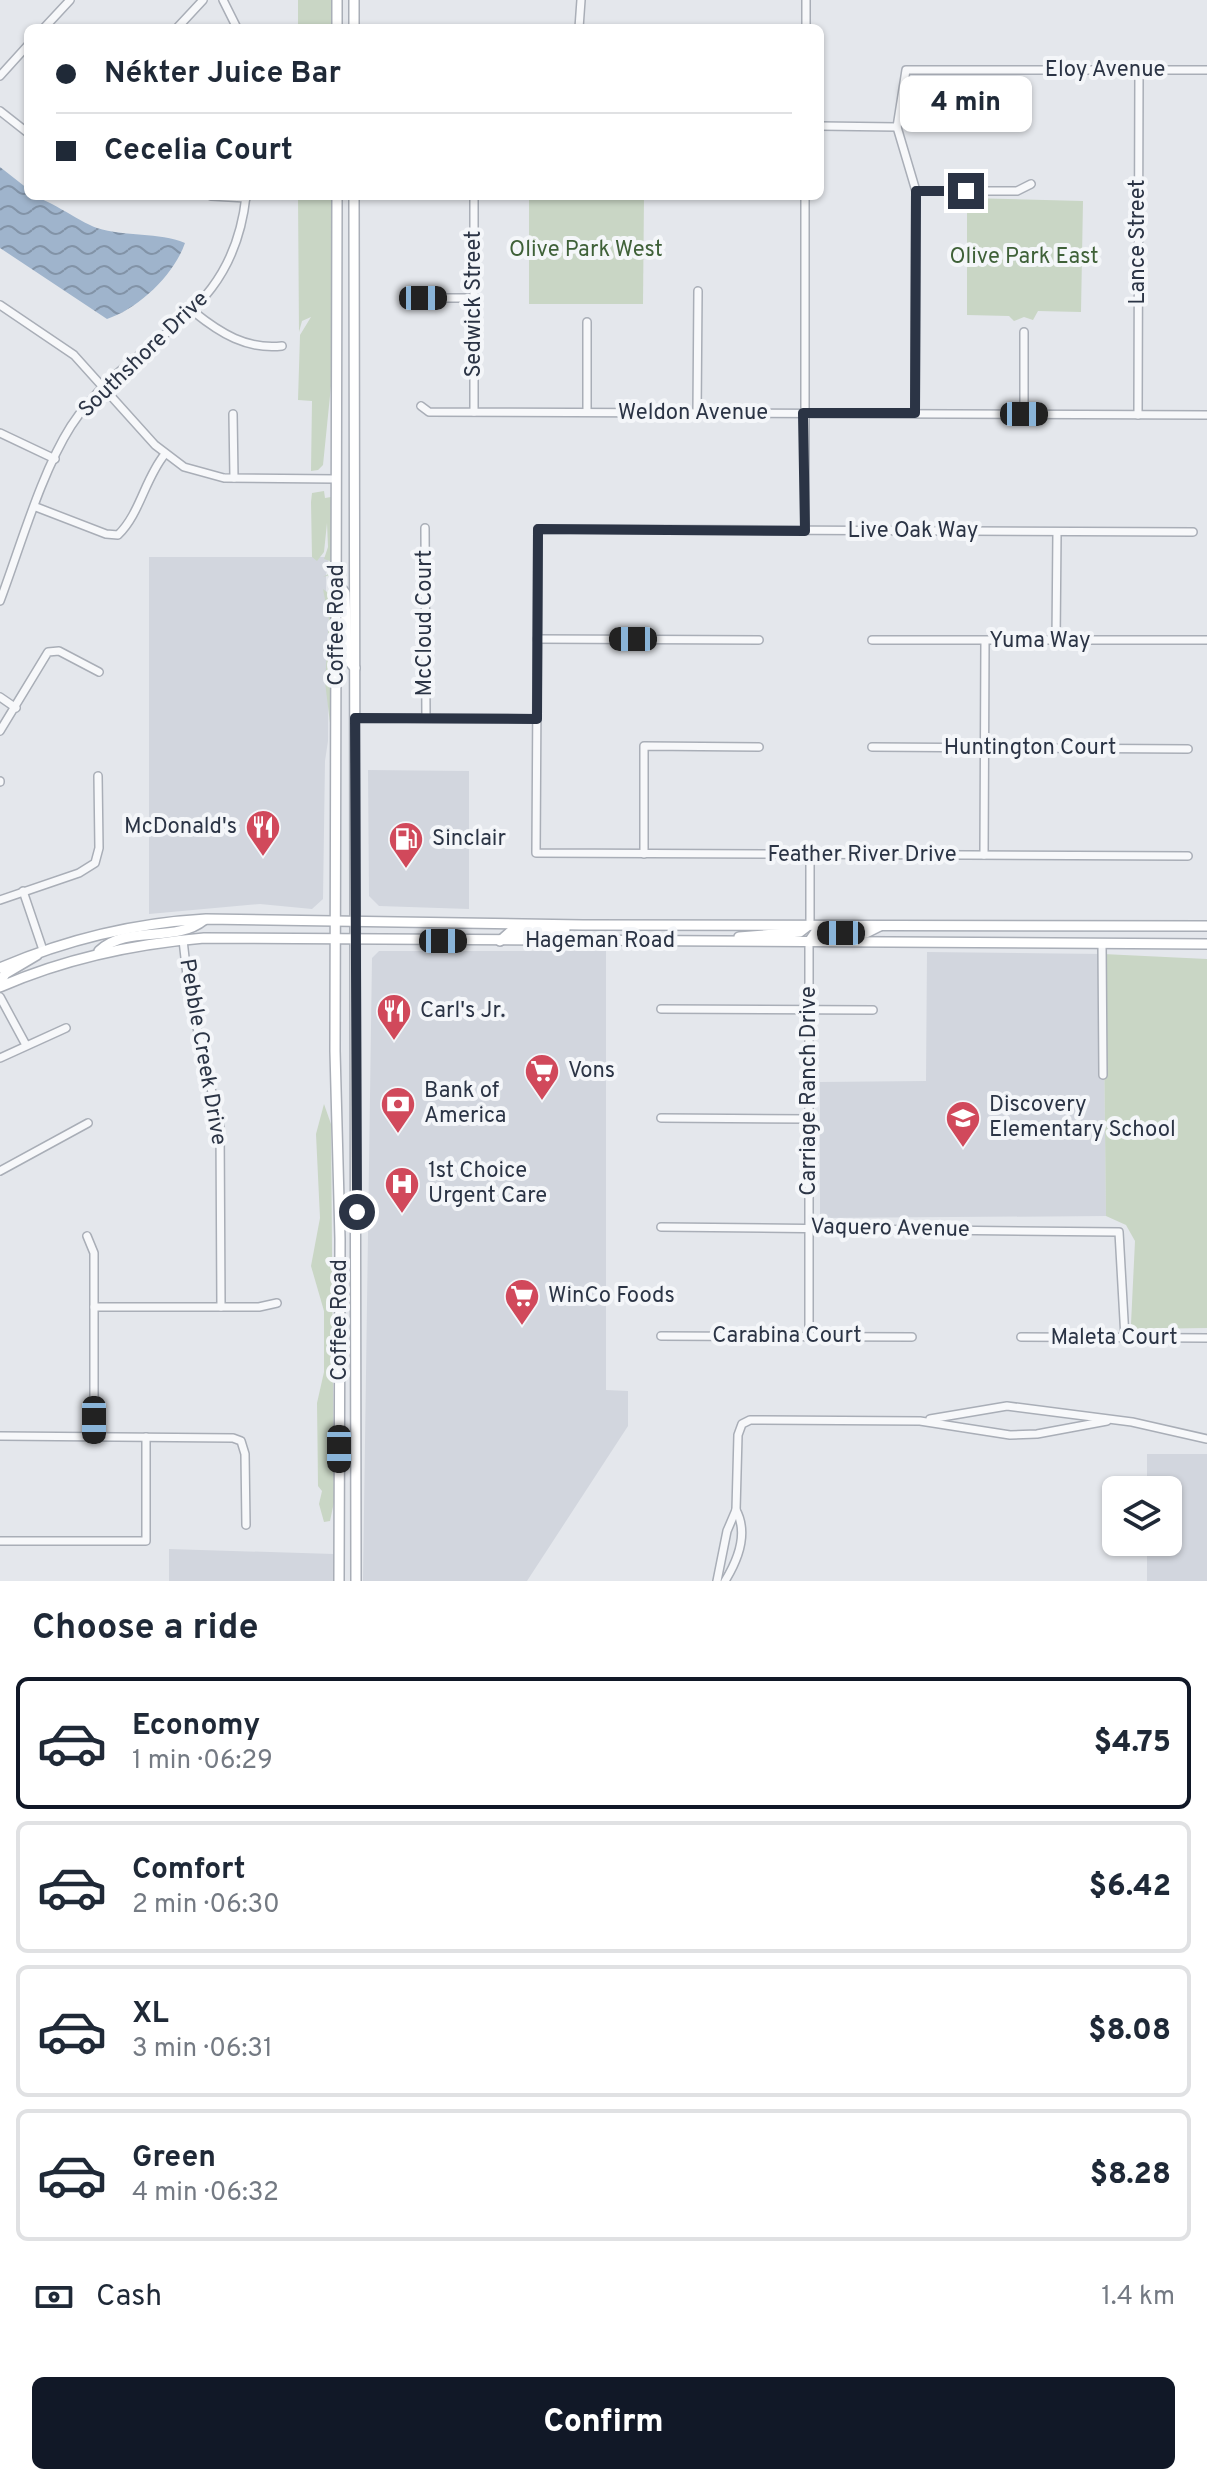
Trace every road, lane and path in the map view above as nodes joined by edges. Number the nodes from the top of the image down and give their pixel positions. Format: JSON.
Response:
{"nodes":[{"id":1,"x":70,"y":0,"type":"edge"},
{"id":2,"x":203,"y":0,"type":"edge"},
{"id":3,"x":223,"y":0,"type":"edge"},
{"id":4,"x":337,"y":0,"type":"edge"},
{"id":5,"x":354,"y":0,"type":"edge"},
{"id":6,"x":581,"y":0,"type":"edge"},
{"id":7,"x":806,"y":0,"type":"edge"},
{"id":8,"x":48,"y":24,"type":"edge"},
{"id":9,"x":181,"y":24,"type":"edge"},
{"id":10,"x":235,"y":24,"type":"edge"},
{"id":11,"x":337,"y":24,"type":"edge"},
{"id":12,"x":354,"y":24,"type":"edge"},
{"id":13,"x":579,"y":24,"type":"edge"},
{"id":14,"x":806,"y":24,"type":"edge"},
{"id":15,"x":24,"y":49,"type":"edge"},
{"id":16,"x":1139,"y":70,"type":"junction"},
{"id":17,"x":1207,"y":70,"type":"edge"},
{"id":18,"x":0,"y":76,"type":"edge"},
{"id":19,"x":0,"y":111,"type":"edge"},
{"id":20,"x":824,"y":126,"type":"edge"},
{"id":21,"x":897,"y":127,"type":"junction"},
{"id":22,"x":24,"y":130,"type":"edge"},
{"id":23,"x":1031,"y":184,"type":"dead end"},
{"id":24,"x":916,"y":191,"type":"junction"},
{"id":25,"x":245,"y":200,"type":"edge"},
{"id":26,"x":337,"y":200,"type":"edge"},
{"id":27,"x":354,"y":200,"type":"edge"},
{"id":28,"x":474,"y":200,"type":"edge"},
{"id":29,"x":805,"y":200,"type":"edge"},
{"id":30,"x":698,"y":291,"type":"dead end"},
{"id":31,"x":423,"y":298,"type":"dead end"},
{"id":32,"x":475,"y":298,"type":"junction"},
{"id":33,"x":0,"y":305,"type":"edge"},
{"id":34,"x":194,"y":312,"type":"junction"},
{"id":35,"x":587,"y":322,"type":"dead end"},
{"id":36,"x":1024,"y":332,"type":"dead end"},
{"id":37,"x":282,"y":346,"type":"dead end"},
{"id":38,"x":105,"y":388,"type":"junction"},
{"id":39,"x":421,"y":406,"type":"dead end"},
{"id":40,"x":474,"y":412,"type":"junction"},
{"id":41,"x":587,"y":412,"type":"junction"},
{"id":42,"x":697,"y":413,"type":"junction"},
{"id":43,"x":803,"y":413,"type":"junction"},
{"id":44,"x":915,"y":413,"type":"junction"},
{"id":45,"x":233,"y":414,"type":"dead end"},
{"id":46,"x":1024,"y":414,"type":"junction"},
{"id":47,"x":1138,"y":415,"type":"junction"},
{"id":48,"x":1207,"y":415,"type":"edge"},
{"id":49,"x":0,"y":433,"type":"edge"},
{"id":50,"x":165,"y":454,"type":"junction"},
{"id":51,"x":55,"y":459,"type":"junction"},
{"id":52,"x":234,"y":478,"type":"junction"},
{"id":53,"x":336,"y":479,"type":"junction"},
{"id":54,"x":36,"y":507,"type":"junction"},
{"id":55,"x":425,"y":528,"type":"dead end"},
{"id":56,"x":805,"y":531,"type":"junction"},
{"id":57,"x":1057,"y":532,"type":"junction"},
{"id":58,"x":1193,"y":532,"type":"dead end"},
{"id":59,"x":337,"y":582,"type":"junction"},
{"id":60,"x":0,"y":601,"type":"edge"},
{"id":61,"x":537,"y":639,"type":"junction"},
{"id":62,"x":759,"y":640,"type":"dead end"},
{"id":63,"x":872,"y":640,"type":"dead end"},
{"id":64,"x":1207,"y":640,"type":"edge"},
{"id":65,"x":985,"y":641,"type":"junction"},
{"id":66,"x":1056,"y":641,"type":"junction"},
{"id":67,"x":355,"y":668,"type":"junction"},
{"id":68,"x":99,"y":672,"type":"dead end"},
{"id":69,"x":0,"y":697,"type":"edge"},
{"id":70,"x":16,"y":708,"type":"junction"},
{"id":71,"x":355,"y":718,"type":"junction"},
{"id":72,"x":426,"y":718,"type":"junction"},
{"id":73,"x":537,"y":719,"type":"junction"},
{"id":74,"x":0,"y":731,"type":"edge"},
{"id":75,"x":759,"y":747,"type":"dead end"},
{"id":76,"x":872,"y":747,"type":"dead end"},
{"id":77,"x":985,"y":748,"type":"junction"},
{"id":78,"x":1188,"y":749,"type":"dead end"},
{"id":79,"x":98,"y":776,"type":"dead end"},
{"id":80,"x":644,"y":854,"type":"junction"},
{"id":81,"x":810,"y":854,"type":"junction"},
{"id":82,"x":984,"y":855,"type":"junction"},
{"id":83,"x":1188,"y":856,"type":"dead end"},
{"id":84,"x":23,"y":891,"type":"junction"},
{"id":85,"x":0,"y":900,"type":"edge"},
{"id":86,"x":206,"y":919,"type":"junction"},
{"id":87,"x":335,"y":920,"type":"junction"},
{"id":88,"x":357,"y":921,"type":"junction"},
{"id":89,"x":810,"y":924,"type":"junction"},
{"id":90,"x":583,"y":925,"type":"junction"},
{"id":91,"x":883,"y":925,"type":"junction"},
{"id":92,"x":1207,"y":926,"type":"edge"},
{"id":93,"x":183,"y":940,"type":"junction"},
{"id":94,"x":335,"y":940,"type":"junction"},
{"id":95,"x":357,"y":940,"type":"junction"},
{"id":96,"x":720,"y":940,"type":"junction"},
{"id":97,"x":500,"y":941,"type":"junction"},
{"id":98,"x":809,"y":942,"type":"junction"},
{"id":99,"x":1102,"y":944,"type":"junction"},
{"id":100,"x":1207,"y":944,"type":"edge"},
{"id":101,"x":43,"y":950,"type":"junction"},
{"id":102,"x":96,"y":953,"type":"junction"},
{"id":103,"x":0,"y":968,"type":"edge"},
{"id":104,"x":0,"y":984,"type":"edge"},
{"id":105,"x":0,"y":997,"type":"edge"},
{"id":106,"x":661,"y":1009,"type":"dead end"},
{"id":107,"x":809,"y":1010,"type":"junction"},
{"id":108,"x":873,"y":1010,"type":"dead end"},
{"id":109,"x":66,"y":1028,"type":"dead end"},
{"id":110,"x":26,"y":1045,"type":"junction"},
{"id":111,"x":0,"y":1058,"type":"edge"},
{"id":112,"x":1103,"y":1075,"type":"dead end"},
{"id":113,"x":661,"y":1118,"type":"dead end"},
{"id":114,"x":809,"y":1119,"type":"junction"},
{"id":115,"x":88,"y":1123,"type":"dead end"},
{"id":116,"x":0,"y":1171,"type":"edge"},
{"id":117,"x":661,"y":1227,"type":"dead end"},
{"id":118,"x":809,"y":1227,"type":"junction"},
{"id":119,"x":87,"y":1236,"type":"dead end"},
{"id":120,"x":277,"y":1303,"type":"dead end"},
{"id":121,"x":94,"y":1307,"type":"junction"},
{"id":122,"x":221,"y":1307,"type":"junction"},
{"id":123,"x":661,"y":1336,"type":"dead end"},
{"id":124,"x":809,"y":1336,"type":"junction"},
{"id":125,"x":912,"y":1337,"type":"dead end"},
{"id":126,"x":1021,"y":1337,"type":"dead end"},
{"id":127,"x":1125,"y":1338,"type":"junction"},
{"id":128,"x":1207,"y":1338,"type":"edge"},
{"id":129,"x":920,"y":1421,"type":"junction"},
{"id":130,"x":1107,"y":1421,"type":"junction"},
{"id":131,"x":0,"y":1436,"type":"edge"},
{"id":132,"x":94,"y":1436,"type":"junction"},
{"id":133,"x":146,"y":1437,"type":"junction"},
{"id":134,"x":1207,"y":1439,"type":"edge"},
{"id":135,"x":736,"y":1510,"type":"junction"},
{"id":136,"x":246,"y":1525,"type":"dead end"},
{"id":137,"x":0,"y":1541,"type":"edge"},
{"id":138,"x":339,"y":1581,"type":"edge"},
{"id":139,"x":356,"y":1581,"type":"edge"},
{"id":140,"x":717,"y":1581,"type":"edge"},
{"id":141,"x":725,"y":1581,"type":"edge"}],
"edges":[{"from":1,"to":8,"type":"street"},
{"from":2,"to":9,"type":"street"},
{"from":3,"to":10,"type":"street"},
{"from":4,"to":11,"type":"main road"},
{"from":5,"to":12,"type":"main road"},
{"from":6,"to":13,"type":"street"},
{"from":7,"to":14,"type":"street"},
{"from":15,"to":18,"type":"street"},
{"from":16,"to":17,"type":"street","name":"Eloy Avenue"},
{"from":16,"to":21,"type":"street","name":"Eloy Avenue"},
{"from":16,"to":47,"type":"street","name":"Lance Street"},
{"from":19,"to":22,"type":"street"},
{"from":20,"to":21,"type":"street"},
{"from":21,"to":24,"type":"street"},
{"from":23,"to":24,"type":"street"},
{"from":24,"to":44,"type":"street"},
{"from":25,"to":34,"type":"street","name":"Southshore Drive"},
{"from":26,"to":53,"type":"main road","name":"Coffee Road"},
{"from":27,"to":67,"type":"main road","name":"Coffee Road"},
{"from":28,"to":32,"type":"street","name":"Sedwick Street"},
{"from":29,"to":43,"type":"street"},
{"from":30,"to":42,"type":"street"},
{"from":31,"to":32,"type":"street"},
{"from":32,"to":40,"type":"street","name":"Sedwick Street"},
{"from":33,"to":38,"type":"street"},
{"from":34,"to":37,"type":"street"},
{"from":34,"to":38,"type":"street","name":"Southshore Drive"},
{"from":35,"to":41,"type":"street"},
{"from":36,"to":46,"type":"street"},
{"from":38,"to":50,"type":"street"},
{"from":38,"to":51,"type":"street","name":"Southshore Drive"},
{"from":39,"to":40,"type":"street","name":"Weldon Avenue"},
{"from":40,"to":41,"type":"street","name":"Weldon Avenue"},
{"from":41,"to":42,"type":"street","name":"Weldon Avenue"},
{"from":42,"to":43,"type":"street","name":"Weldon Avenue"},
{"from":43,"to":44,"type":"street","name":"Weldon Avenue"},
{"from":43,"to":56,"type":"street"},
{"from":44,"to":46,"type":"street","name":"Weldon Avenue"},
{"from":45,"to":52,"type":"street"},
{"from":46,"to":47,"type":"street","name":"Weldon Avenue"},
{"from":47,"to":48,"type":"street","name":"Weldon Avenue"},
{"from":49,"to":51,"type":"street"},
{"from":50,"to":52,"type":"street"},
{"from":50,"to":54,"type":"street"},
{"from":51,"to":54,"type":"street","name":"Southshore Drive"},
{"from":52,"to":53,"type":"street"},
{"from":53,"to":59,"type":"main road","name":"Coffee Road"},
{"from":54,"to":60,"type":"street","name":"Southshore Drive"},
{"from":55,"to":72,"type":"street","name":"McCloud Court"},
{"from":56,"to":57,"type":"street","name":"Live Oak Way"},
{"from":56,"to":61,"type":"street","name":"Live Oak Way"},
{"from":57,"to":58,"type":"street","name":"Live Oak Way"},
{"from":57,"to":66,"type":"street"},
{"from":59,"to":67,"type":"main road"},
{"from":59,"to":87,"type":"main road","name":"Coffee Road"},
{"from":61,"to":62,"type":"street"},
{"from":61,"to":73,"type":"street"},
{"from":63,"to":65,"type":"street","name":"Yuma Way"},
{"from":64,"to":66,"type":"street","name":"Yuma Way"},
{"from":65,"to":66,"type":"street","name":"Yuma Way"},
{"from":65,"to":77,"type":"street"},
{"from":67,"to":71,"type":"main road","name":"Coffee Road"},
{"from":68,"to":70,"type":"street"},
{"from":69,"to":70,"type":"street"},
{"from":70,"to":74,"type":"street"},
{"from":71,"to":72,"type":"street"},
{"from":71,"to":88,"type":"main road","name":"Coffee Road"},
{"from":72,"to":73,"type":"street"},
{"from":73,"to":80,"type":"street","name":"Feather River Drive"},
{"from":75,"to":80,"type":"street"},
{"from":76,"to":77,"type":"street","name":"Huntington Court"},
{"from":77,"to":78,"type":"street","name":"Huntington Court"},
{"from":77,"to":82,"type":"street"},
{"from":79,"to":84,"type":"street"},
{"from":80,"to":81,"type":"street","name":"Feather River Drive"},
{"from":81,"to":82,"type":"street","name":"Feather River Drive"},
{"from":81,"to":89,"type":"street"},
{"from":82,"to":83,"type":"street","name":"Feather River Drive"},
{"from":84,"to":85,"type":"street"},
{"from":84,"to":101,"type":"street"},
{"from":86,"to":87,"type":"main road","name":"Hageman Road"},
{"from":86,"to":101,"type":"main road","name":"Hageman Road"},
{"from":86,"to":102,"type":"main road"},
{"from":87,"to":88,"type":"main road","name":"Hageman Road"},
{"from":87,"to":94,"type":"main road","name":"Coffee Road"},
{"from":88,"to":90,"type":"main road","name":"Hageman Road"},
{"from":88,"to":95,"type":"main road","name":"Coffee Road"},
{"from":89,"to":90,"type":"main road","name":"Hageman Road"},
{"from":89,"to":91,"type":"main road","name":"Hageman Road"},
{"from":89,"to":96,"type":"main road"},
{"from":90,"to":97,"type":"main road"},
{"from":91,"to":92,"type":"main road","name":"Hageman Road"},
{"from":91,"to":98,"type":"main road"},
{"from":93,"to":94,"type":"main road","name":"Hageman Road"},
{"from":93,"to":102,"type":"main road","name":"Hageman Road"},
{"from":93,"to":122,"type":"street","name":"Pebble Creek Drive"},
{"from":94,"to":95,"type":"main road","name":"Hageman Road"},
{"from":94,"to":138,"type":"main road","name":"Coffee Road"},
{"from":95,"to":97,"type":"main road","name":"Hageman Road"},
{"from":95,"to":139,"type":"main road","name":"Coffee Road"},
{"from":96,"to":97,"type":"main road","name":"Hageman Road"},
{"from":96,"to":98,"type":"main road","name":"Hageman Road"},
{"from":98,"to":99,"type":"main road","name":"Hageman Road"},
{"from":98,"to":107,"type":"street","name":"Carriage Ranch Drive"},
{"from":99,"to":100,"type":"main road","name":"Hageman Road"},
{"from":99,"to":112,"type":"street"},
{"from":101,"to":103,"type":"main road","name":"Hageman Road"},
{"from":101,"to":104,"type":"main road"},
{"from":102,"to":104,"type":"main road","name":"Hageman Road"},
{"from":105,"to":110,"type":"street"},
{"from":106,"to":107,"type":"street"},
{"from":107,"to":108,"type":"street"},
{"from":107,"to":114,"type":"street","name":"Carriage Ranch Drive"},
{"from":109,"to":110,"type":"street"},
{"from":110,"to":111,"type":"street"},
{"from":113,"to":114,"type":"street"},
{"from":114,"to":118,"type":"street","name":"Carriage Ranch Drive"},
{"from":115,"to":116,"type":"street"},
{"from":117,"to":118,"type":"street","name":"Vaquero Avenue"},
{"from":118,"to":124,"type":"street","name":"Carriage Ranch Drive"},
{"from":118,"to":127,"type":"street","name":"Vaquero Avenue"},
{"from":119,"to":121,"type":"street"},
{"from":120,"to":122,"type":"street"},
{"from":121,"to":122,"type":"street"},
{"from":121,"to":132,"type":"street"},
{"from":123,"to":124,"type":"street","name":"Carabina Court"},
{"from":124,"to":125,"type":"street","name":"Carabina Court"},
{"from":126,"to":127,"type":"street","name":"Maleta Court"},
{"from":127,"to":128,"type":"street","name":"Maleta Court"},
{"from":129,"to":130,"type":"street"},
{"from":129,"to":130,"type":"street"},
{"from":129,"to":135,"type":"street"},
{"from":130,"to":134,"type":"street"},
{"from":131,"to":132,"type":"street"},
{"from":132,"to":133,"type":"street"},
{"from":133,"to":136,"type":"street"},
{"from":133,"to":137,"type":"street"},
{"from":135,"to":140,"type":"street"},
{"from":135,"to":141,"type":"street"}]}
